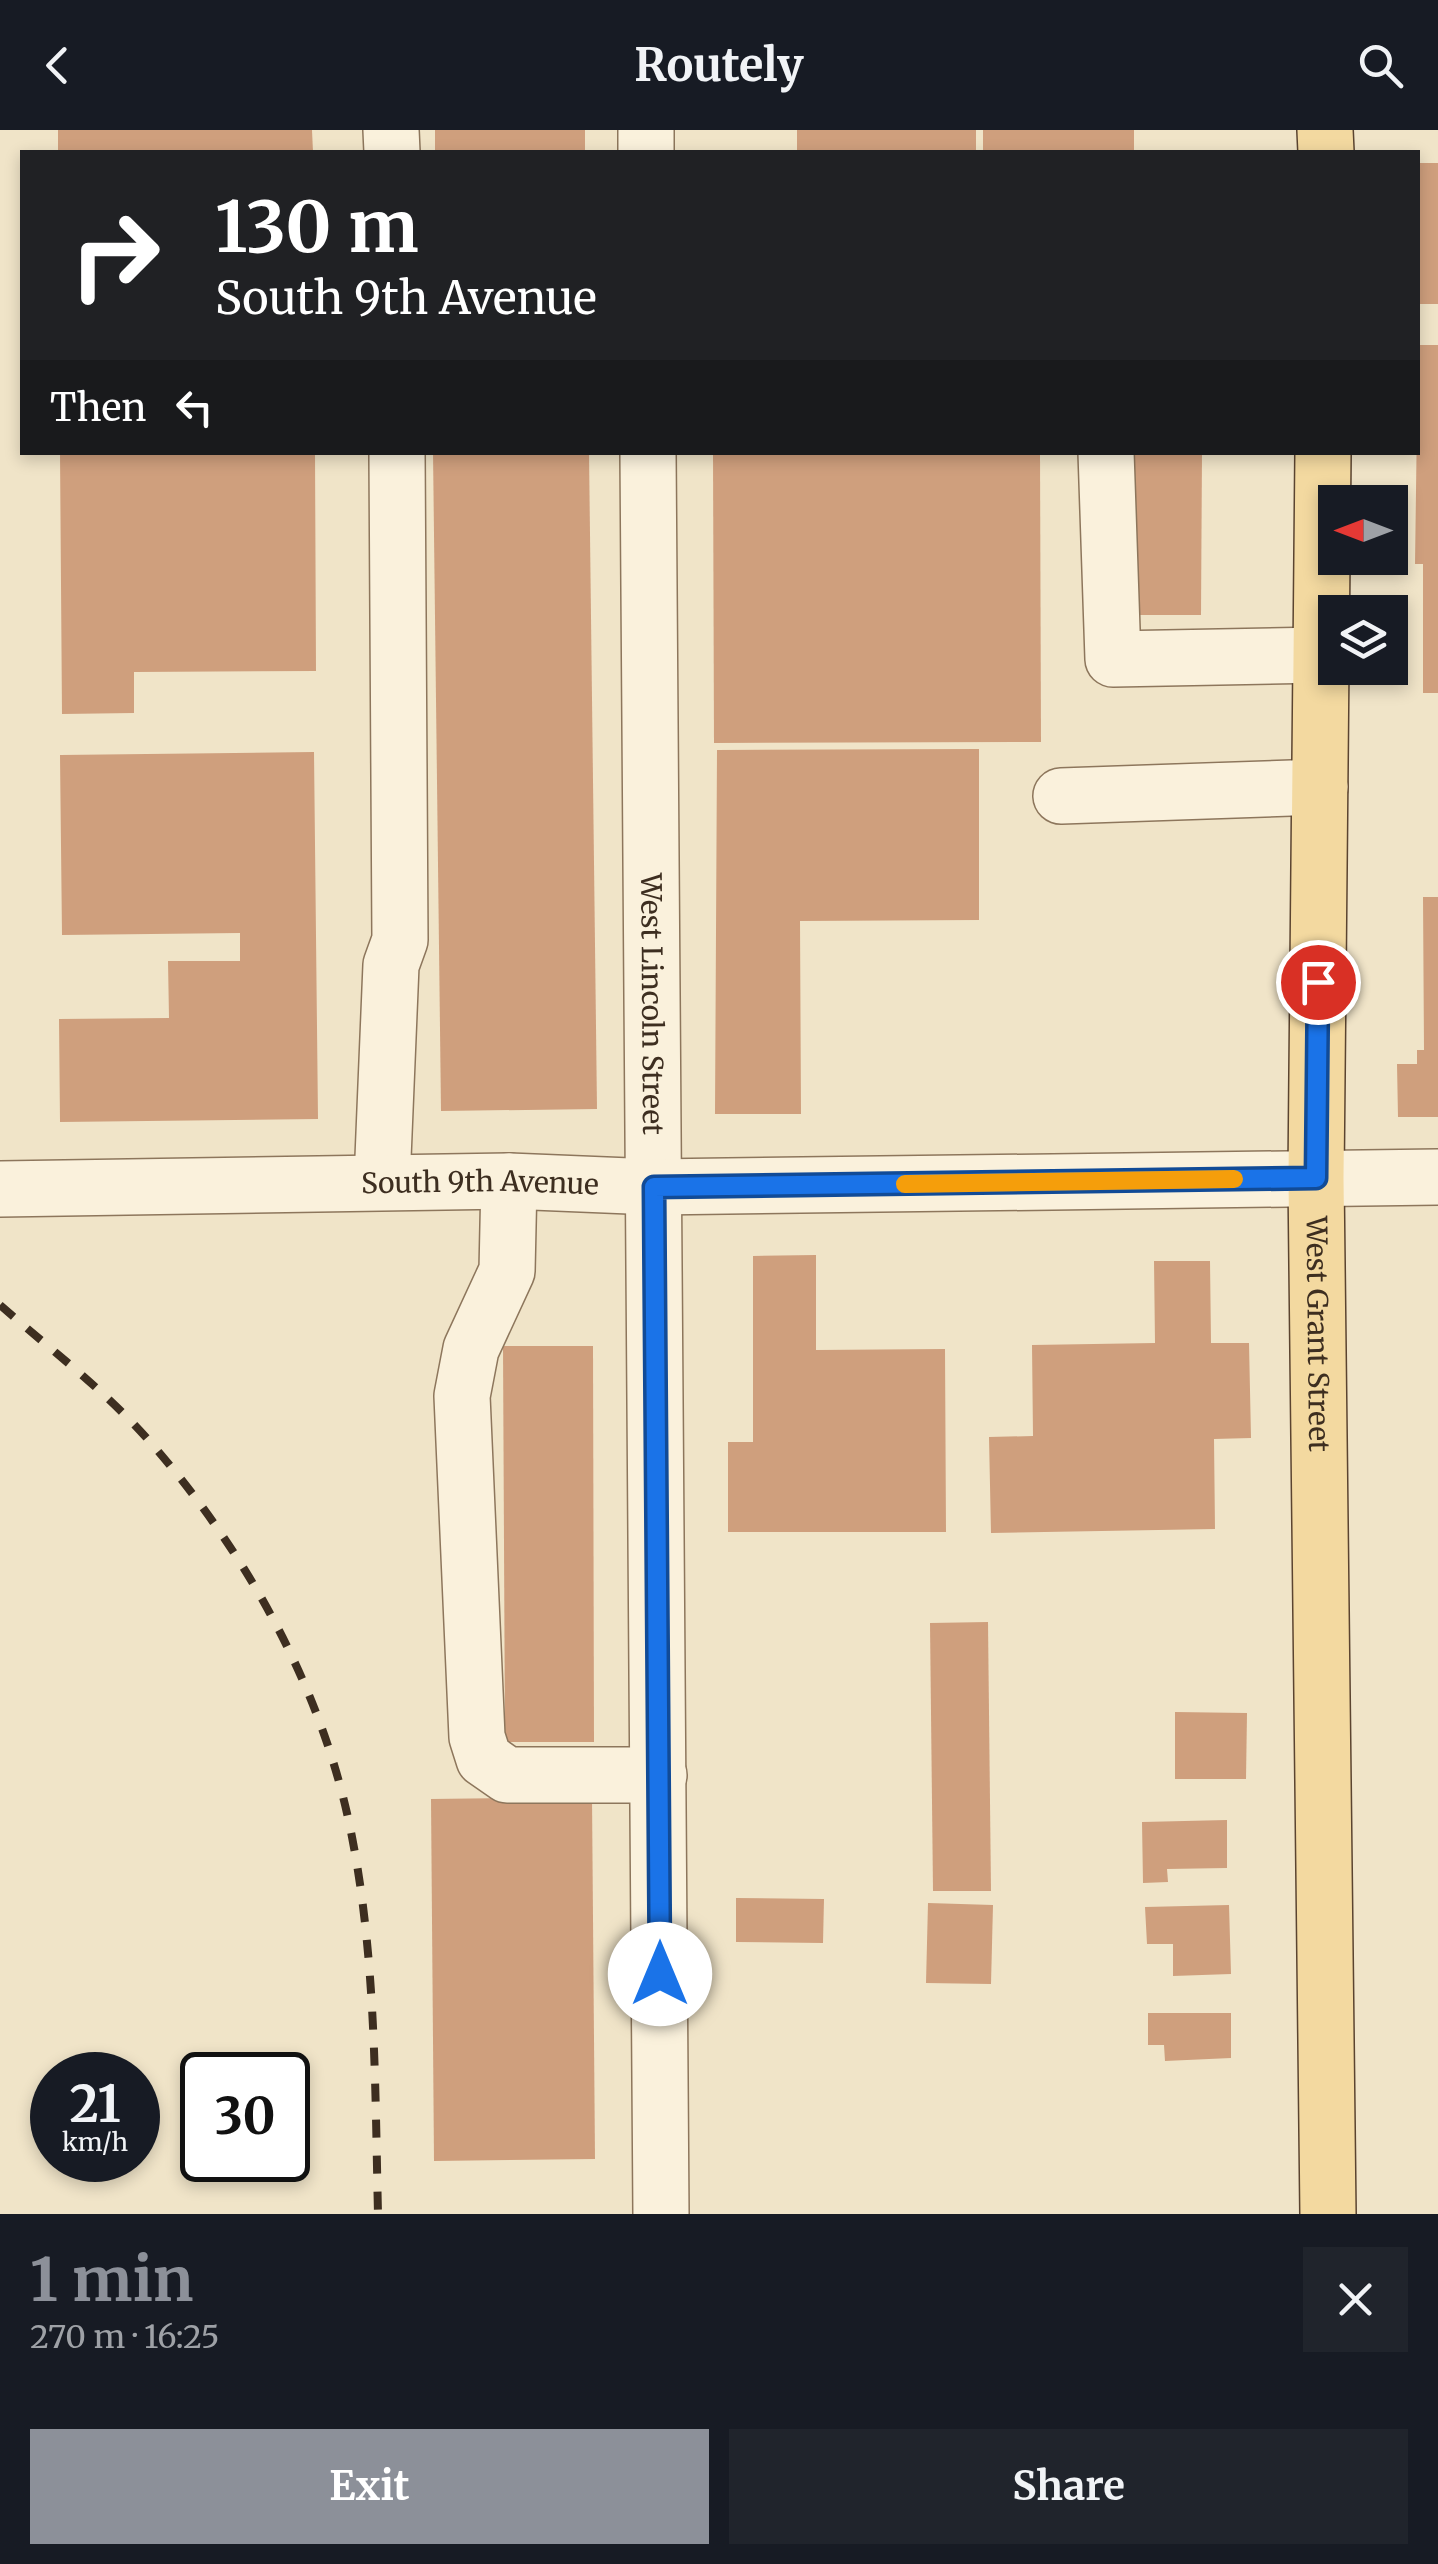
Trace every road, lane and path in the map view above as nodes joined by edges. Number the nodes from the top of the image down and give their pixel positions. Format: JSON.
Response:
{"nodes":[{"id":1,"x":397,"y":455,"type":"edge"},
{"id":2,"x":648,"y":455,"type":"edge"},
{"id":3,"x":1106,"y":455,"type":"edge"},
{"id":4,"x":1323,"y":455,"type":"edge"},
{"id":5,"x":1322,"y":595,"type":"edge"},
{"id":6,"x":1318,"y":655,"type":"edge"},
{"id":7,"x":1321,"y":685,"type":"edge"},
{"id":8,"x":1320,"y":786,"type":"junction"},
{"id":9,"x":1061,"y":796,"type":"dead end"},
{"id":10,"x":1438,"y":1177,"type":"edge"},
{"id":11,"x":1316,"y":1178,"type":"junction"},
{"id":12,"x":509,"y":1181,"type":"junction"},
{"id":13,"x":382,"y":1182,"type":"junction"},
{"id":14,"x":654,"y":1187,"type":"junction"},
{"id":15,"x":0,"y":1189,"type":"edge"},
{"id":16,"x":659,"y":1775,"type":"junction"},
{"id":17,"x":661,"y":2214,"type":"edge"},
{"id":18,"x":1328,"y":2214,"type":"edge"}],
"edges":[{"from":1,"to":13,"type":"street"},
{"from":2,"to":14,"type":"street","name":"West Lincoln Street"},
{"from":3,"to":6,"type":"street"},
{"from":4,"to":5,"type":"main road","name":"West Grant Street"},
{"from":7,"to":8,"type":"main road","name":"West Grant Street"},
{"from":8,"to":9,"type":"street"},
{"from":8,"to":11,"type":"main road","name":"West Grant Street"},
{"from":10,"to":11,"type":"street","name":"South 9th Avenue"},
{"from":11,"to":14,"type":"street","name":"South 9th Avenue"},
{"from":11,"to":18,"type":"main road","name":"West Grant Street"},
{"from":12,"to":13,"type":"street","name":"South 9th Avenue"},
{"from":12,"to":14,"type":"street","name":"South 9th Avenue"},
{"from":12,"to":16,"type":"street"},
{"from":13,"to":15,"type":"street","name":"South 9th Avenue"},
{"from":14,"to":16,"type":"street","name":"West Lincoln Street"},
{"from":16,"to":17,"type":"street","name":"West Lincoln Street"}]}
